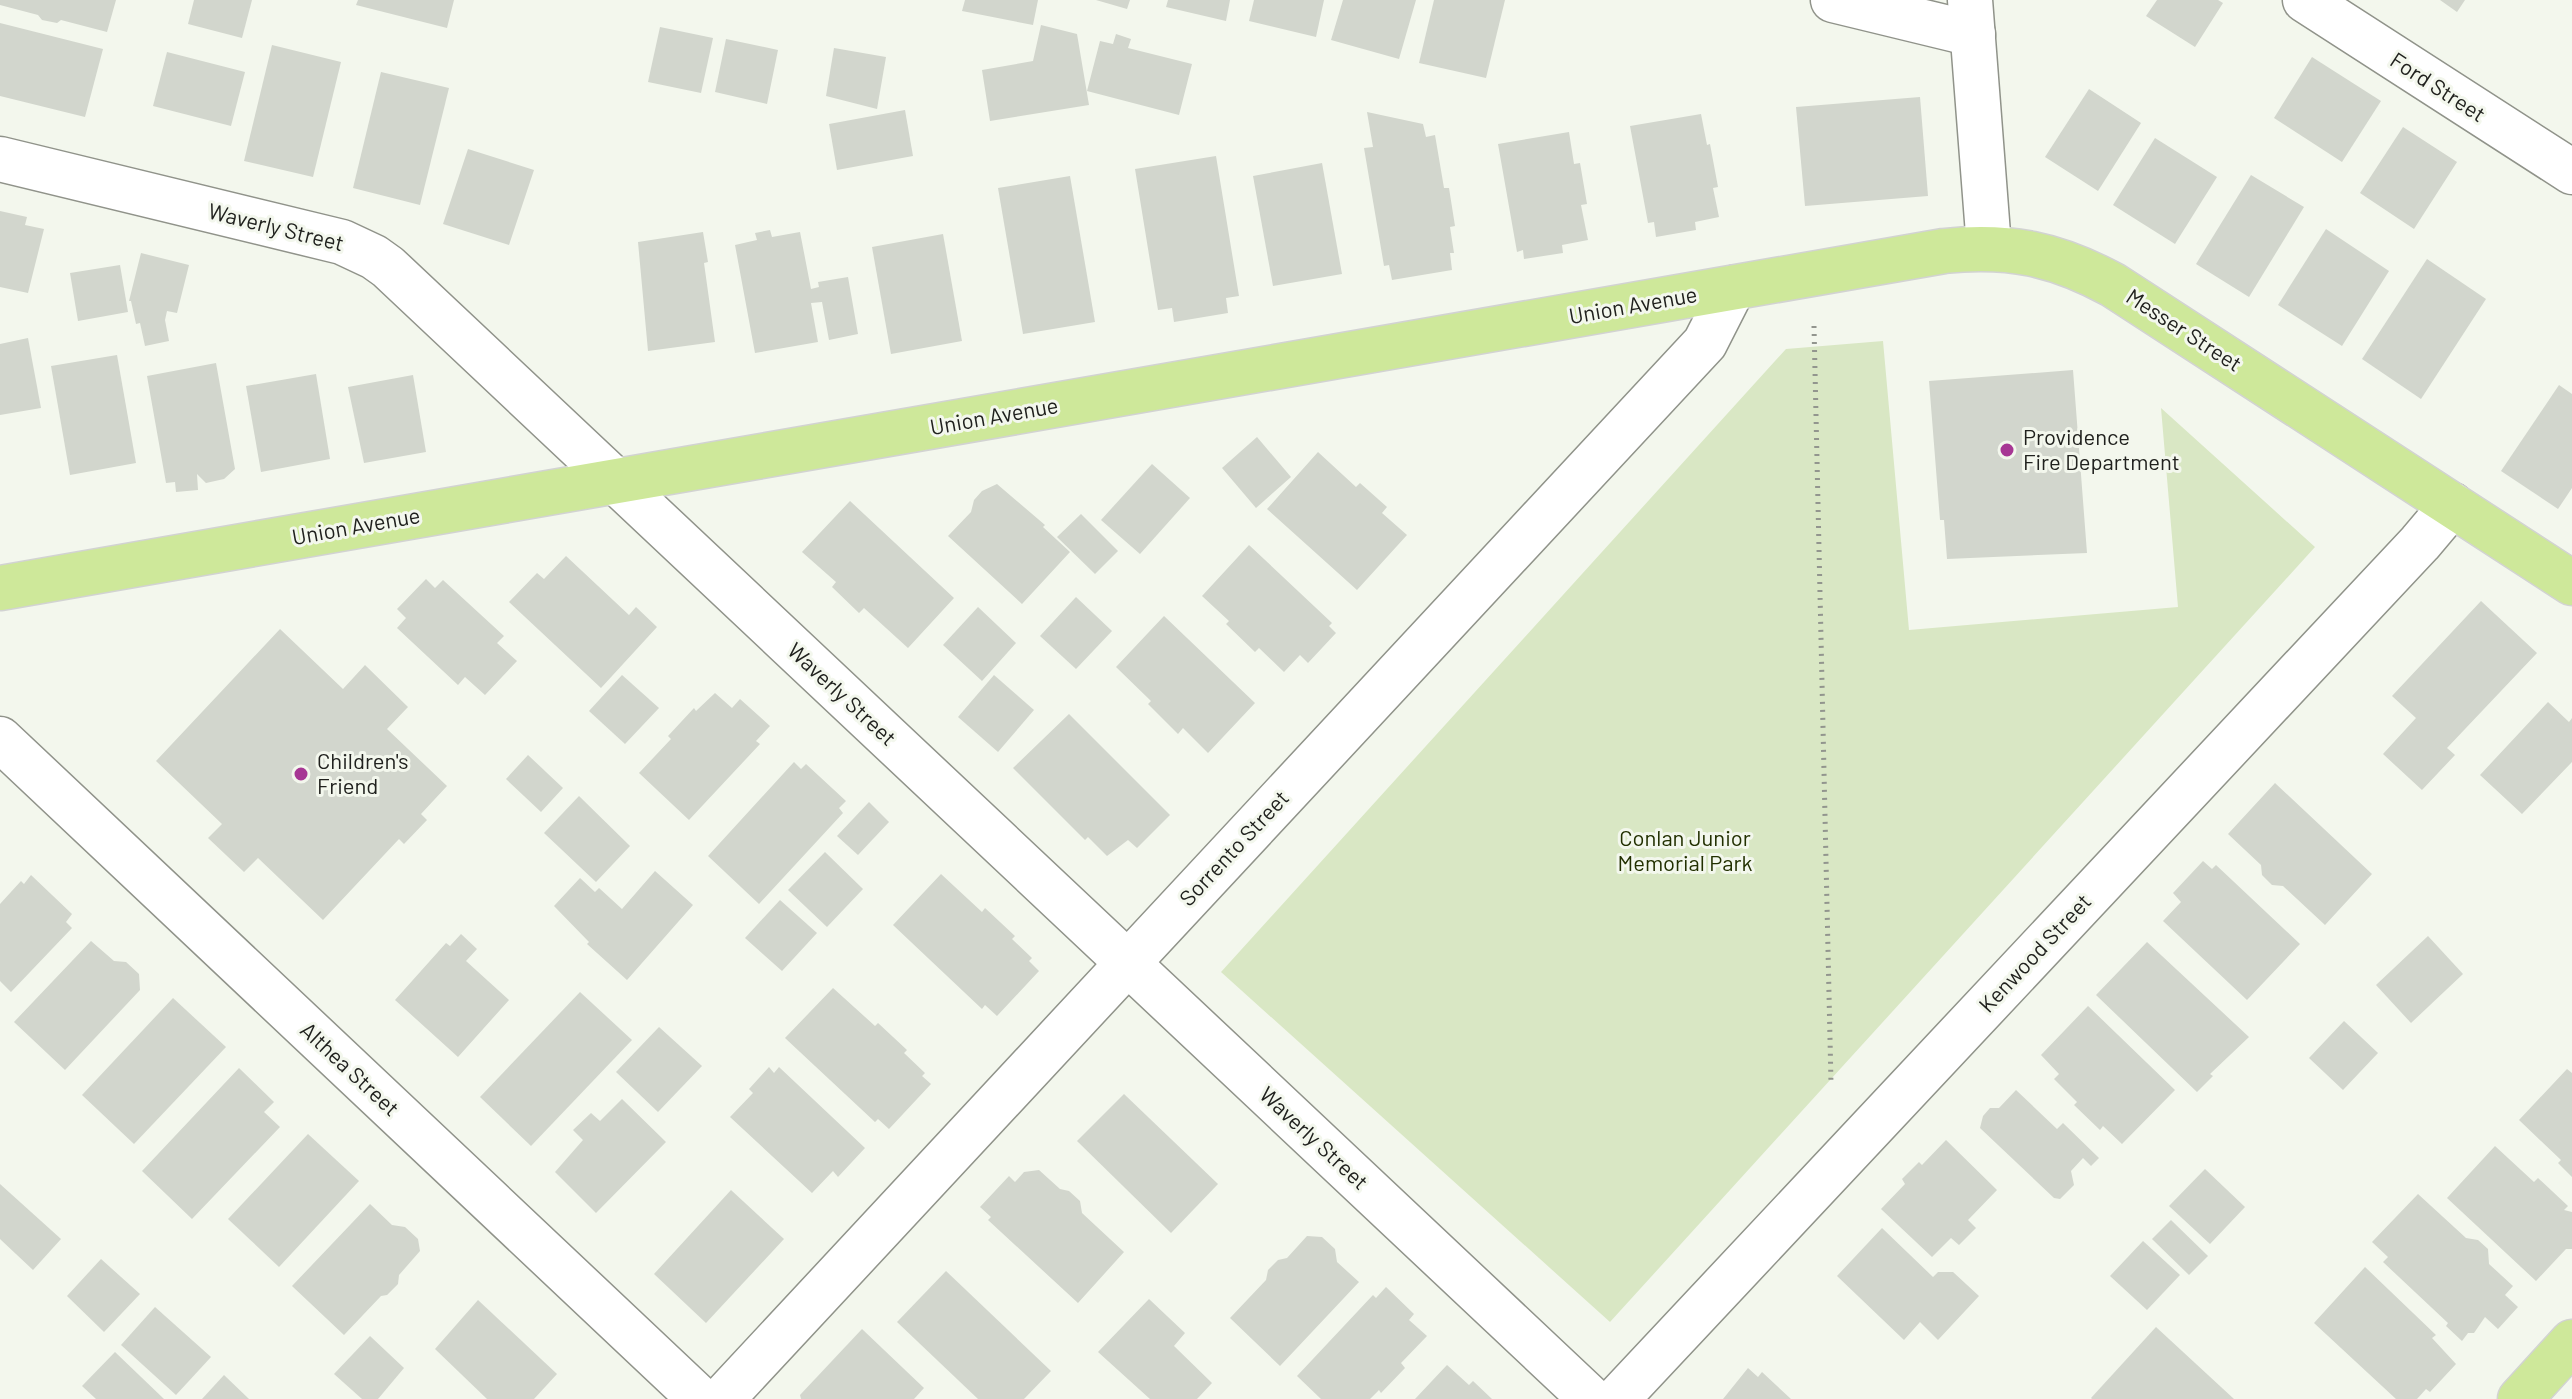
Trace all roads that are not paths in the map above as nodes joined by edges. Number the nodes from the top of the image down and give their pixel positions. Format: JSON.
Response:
{"nodes":[{"id":1,"x":1833,"y":0,"type":"edge"},
{"id":2,"x":2305,"y":0,"type":"edge"},
{"id":3,"x":1971,"y":17,"type":"edge"},
{"id":4,"x":0,"y":159,"type":"edge"},
{"id":5,"x":2572,"y":172,"type":"edge"},
{"id":6,"x":1989,"y":247,"type":"junction"},
{"id":7,"x":1733,"y":288,"type":"junction"},
{"id":8,"x":616,"y":481,"type":"junction"},
{"id":9,"x":2452,"y":505,"type":"junction"},
{"id":10,"x":2572,"y":583,"type":"edge"},
{"id":11,"x":0,"y":588,"type":"edge"},
{"id":12,"x":0,"y":739,"type":"edge"},
{"id":13,"x":1128,"y":963,"type":"junction"},
{"id":14,"x":2572,"y":1342,"type":"edge"},
{"id":15,"x":700,"y":1399,"type":"edge"},
{"id":16,"x":722,"y":1399,"type":"edge"},
{"id":17,"x":1591,"y":1399,"type":"edge"},
{"id":18,"x":1617,"y":1399,"type":"edge"},
{"id":19,"x":2520,"y":1399,"type":"edge"}],
"edges":[{"from":1,"to":3,"type":"street"},
{"from":2,"to":5,"type":"street","name":"Ford Street"},
{"from":3,"to":6,"type":"street"},
{"from":4,"to":8,"type":"street","name":"Waverly Street"},
{"from":6,"to":7,"type":"main road","name":"Union Avenue"},
{"from":6,"to":9,"type":"main road","name":"Messer Street"},
{"from":7,"to":8,"type":"main road","name":"Union Avenue"},
{"from":7,"to":13,"type":"street","name":"Sorrento Street"},
{"from":8,"to":11,"type":"main road","name":"Union Avenue"},
{"from":8,"to":13,"type":"street","name":"Waverly Street"},
{"from":9,"to":10,"type":"main road","name":"Messer Street"},
{"from":9,"to":18,"type":"street","name":"Kenwood Street"},
{"from":12,"to":15,"type":"street","name":"Althea Street"},
{"from":13,"to":16,"type":"street","name":"Sorrento Street"},
{"from":13,"to":17,"type":"street","name":"Waverly Street"},
{"from":14,"to":19,"type":"main road"}]}
